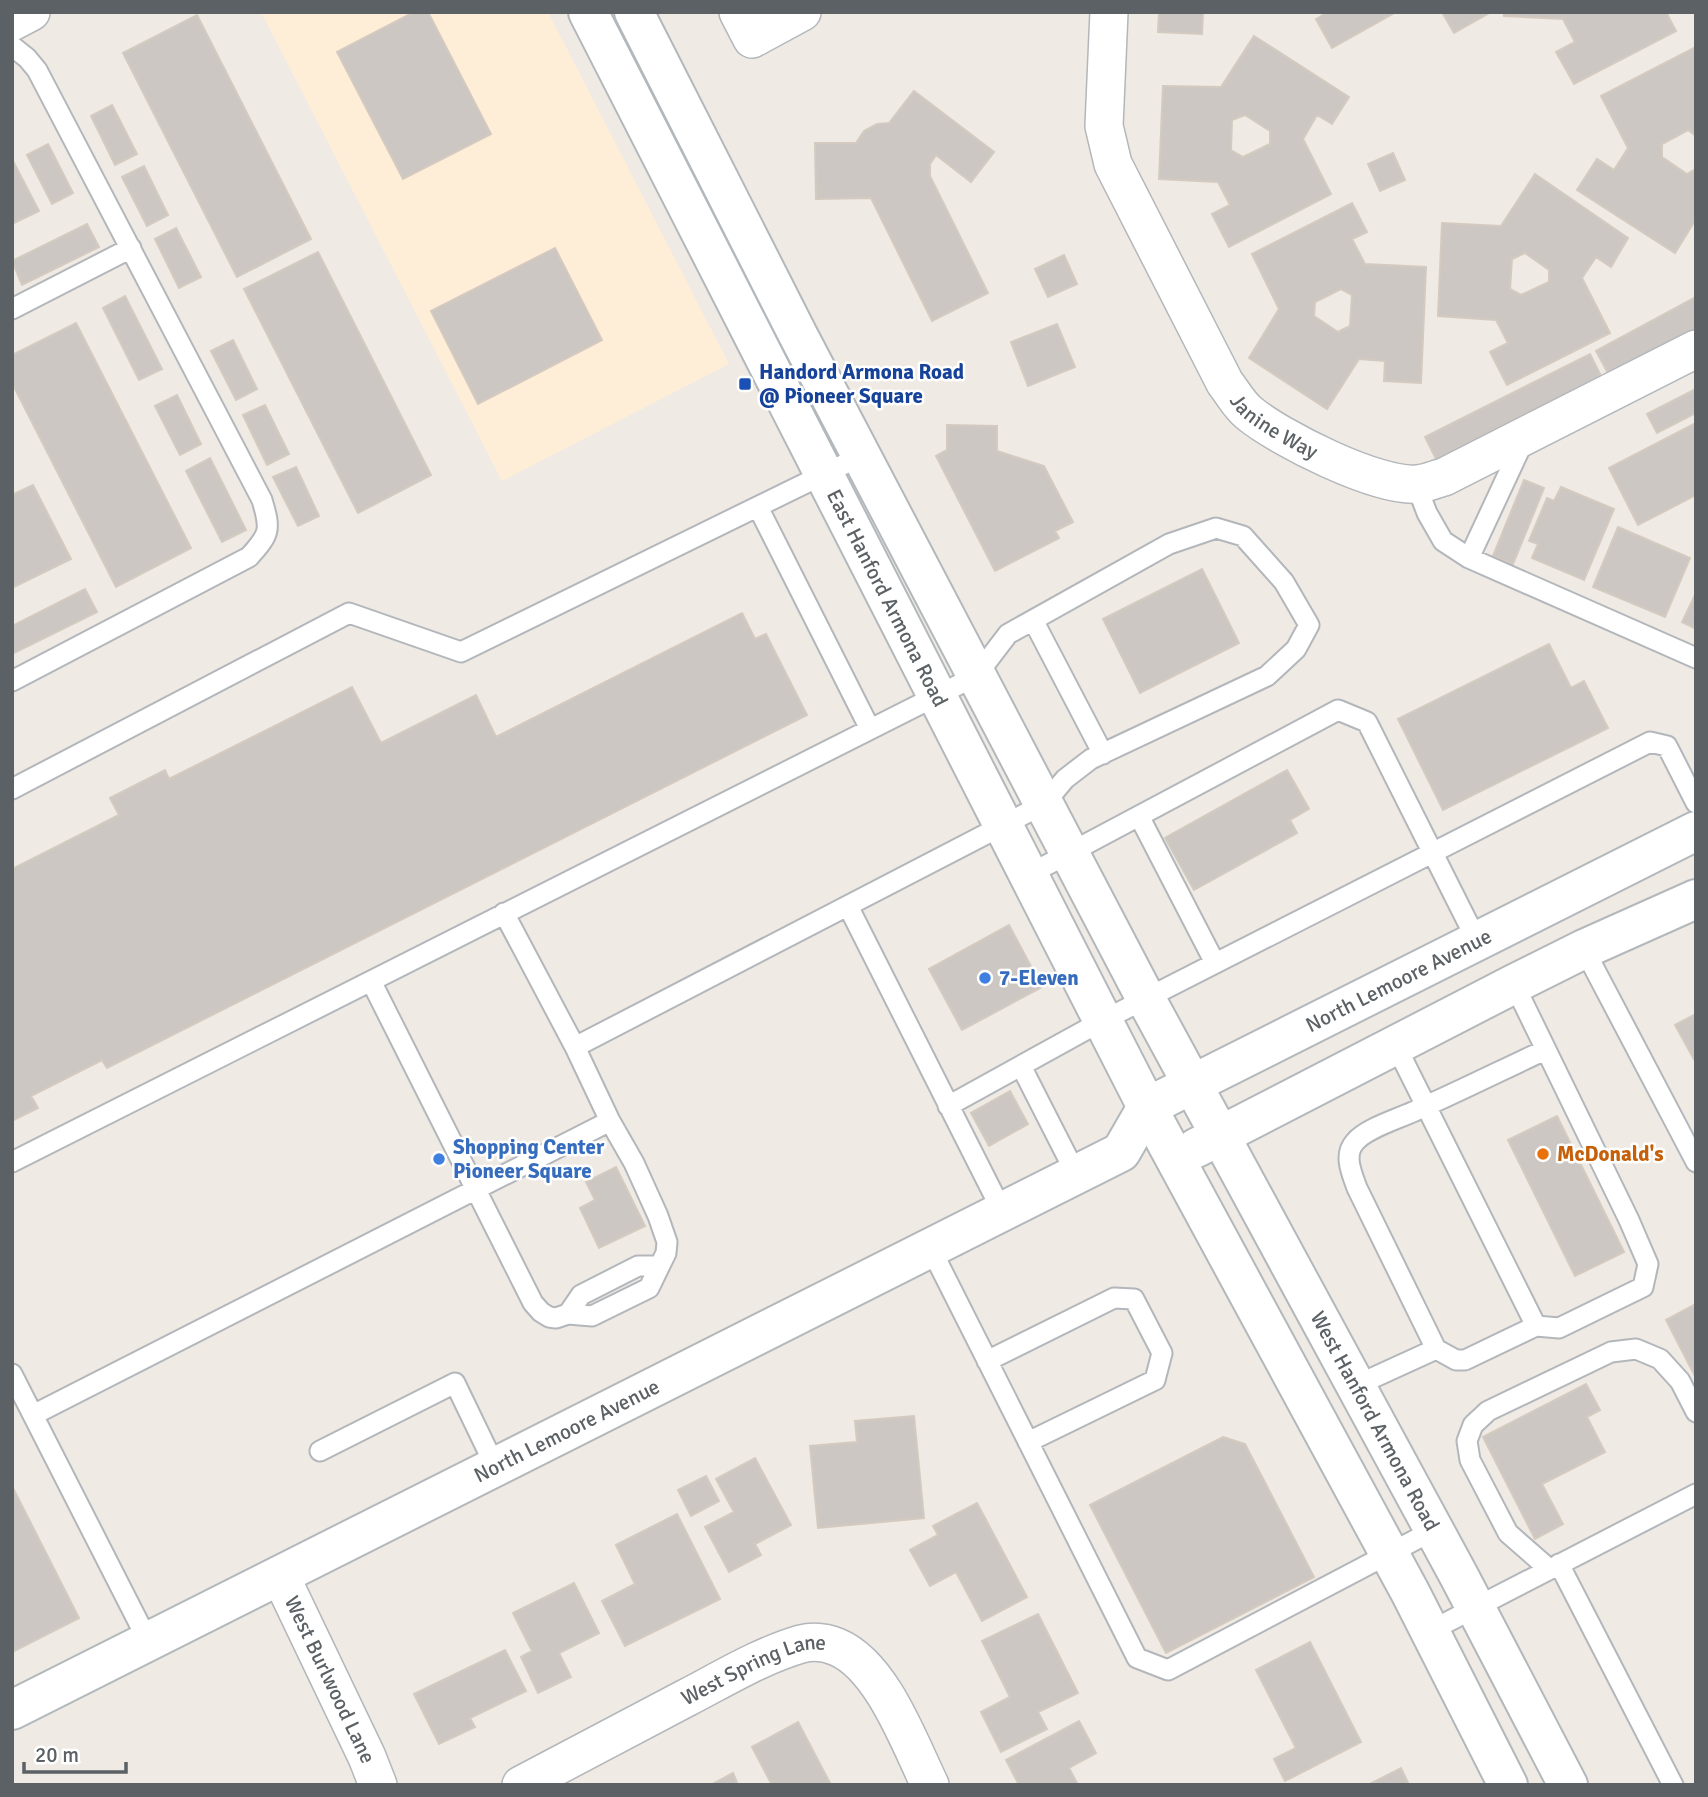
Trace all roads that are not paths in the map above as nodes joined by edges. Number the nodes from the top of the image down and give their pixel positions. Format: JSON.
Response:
{"nodes":[{"id":1,"x":31,"y":12,"type":"edge"},
{"id":2,"x":589,"y":12,"type":"edge"},
{"id":3,"x":634,"y":12,"type":"edge"},
{"id":4,"x":802,"y":12,"type":"edge"},
{"id":5,"x":1109,"y":12,"type":"edge"},
{"id":6,"x":12,"y":22,"type":"edge"},
{"id":7,"x":745,"y":25,"type":"edge"},
{"id":8,"x":12,"y":46,"type":"edge"},
{"id":9,"x":131,"y":248,"type":"junction"},
{"id":10,"x":12,"y":309,"type":"edge"},
{"id":11,"x":1696,"y":349,"type":"edge"},
{"id":12,"x":1526,"y":436,"type":"junction"},
{"id":13,"x":861,"y":456,"type":"junction"},
{"id":14,"x":824,"y":475,"type":"junction"},
{"id":15,"x":1416,"y":484,"type":"junction"},
{"id":16,"x":758,"y":507,"type":"junction"},
{"id":17,"x":1469,"y":558,"type":"junction"},
{"id":18,"x":1033,"y":620,"type":"junction"},
{"id":19,"x":1696,"y":658,"type":"edge"},
{"id":20,"x":976,"y":676,"type":"junction"},
{"id":21,"x":12,"y":681,"type":"edge"},
{"id":22,"x":936,"y":695,"type":"junction"},
{"id":23,"x":870,"y":729,"type":"junction"},
{"id":24,"x":1103,"y":754,"type":"junction"},
{"id":25,"x":12,"y":789,"type":"edge"},
{"id":26,"x":1696,"y":803,"type":"edge"},
{"id":27,"x":1044,"y":804,"type":"junction"},
{"id":28,"x":1139,"y":816,"type":"junction"},
{"id":29,"x":1003,"y":826,"type":"junction"},
{"id":30,"x":1696,"y":831,"type":"edge"},
{"id":31,"x":1434,"y":852,"type":"junction"},
{"id":32,"x":1069,"y":853,"type":"junction"},
{"id":33,"x":1028,"y":875,"type":"junction"},
{"id":34,"x":1559,"y":900,"type":"junction"},
{"id":35,"x":1696,"y":900,"type":"edge"},
{"id":36,"x":848,"y":906,"type":"junction"},
{"id":37,"x":504,"y":914,"type":"junction"},
{"id":38,"x":1477,"y":941,"type":"junction"},
{"id":39,"x":1584,"y":949,"type":"junction"},
{"id":40,"x":1215,"y":963,"type":"junction"},
{"id":41,"x":371,"y":981,"type":"junction"},
{"id":42,"x":1514,"y":984,"type":"junction"},
{"id":43,"x":1146,"y":999,"type":"junction"},
{"id":44,"x":1102,"y":1021,"type":"junction"},
{"id":45,"x":1395,"y":1044,"type":"junction"},
{"id":46,"x":575,"y":1047,"type":"junction"},
{"id":47,"x":1545,"y":1050,"type":"junction"},
{"id":48,"x":1021,"y":1066,"type":"junction"},
{"id":49,"x":1185,"y":1073,"type":"junction"},
{"id":50,"x":948,"y":1106,"type":"junction"},
{"id":51,"x":1147,"y":1107,"type":"junction"},
{"id":52,"x":1425,"y":1107,"type":"junction"},
{"id":53,"x":610,"y":1121,"type":"junction"},
{"id":54,"x":1219,"y":1135,"type":"junction"},
{"id":55,"x":1121,"y":1152,"type":"junction"},
{"id":56,"x":12,"y":1162,"type":"edge"},
{"id":57,"x":1696,"y":1162,"type":"edge"},
{"id":58,"x":1181,"y":1172,"type":"junction"},
{"id":59,"x":1076,"y":1174,"type":"junction"},
{"id":60,"x":477,"y":1188,"type":"junction"},
{"id":61,"x":1002,"y":1211,"type":"junction"},
{"id":62,"x":930,"y":1247,"type":"junction"},
{"id":63,"x":1536,"y":1326,"type":"junction"},
{"id":64,"x":1436,"y":1349,"type":"junction"},
{"id":65,"x":987,"y":1361,"type":"junction"},
{"id":66,"x":12,"y":1374,"type":"edge"},
{"id":67,"x":1355,"y":1385,"type":"junction"},
{"id":68,"x":1308,"y":1408,"type":"junction"},
{"id":69,"x":1696,"y":1412,"type":"edge"},
{"id":70,"x":33,"y":1415,"type":"junction"},
{"id":71,"x":1028,"y":1442,"type":"junction"},
{"id":72,"x":320,"y":1451,"type":"dead end"},
{"id":73,"x":495,"y":1466,"type":"junction"},
{"id":74,"x":1696,"y":1494,"type":"edge"},
{"id":75,"x":1434,"y":1530,"type":"junction"},
{"id":76,"x":1389,"y":1555,"type":"junction"},
{"id":77,"x":1554,"y":1567,"type":"junction"},
{"id":78,"x":280,"y":1575,"type":"junction"},
{"id":79,"x":1475,"y":1607,"type":"junction"},
{"id":80,"x":1430,"y":1631,"type":"junction"},
{"id":81,"x":148,"y":1641,"type":"junction"},
{"id":82,"x":12,"y":1710,"type":"edge"},
{"id":83,"x":378,"y":1785,"type":"edge"},
{"id":84,"x":521,"y":1785,"type":"edge"},
{"id":85,"x":930,"y":1785,"type":"edge"},
{"id":86,"x":1508,"y":1785,"type":"edge"},
{"id":87,"x":1568,"y":1785,"type":"edge"},
{"id":88,"x":1673,"y":1785,"type":"edge"}],
"edges":[{"from":1,"to":6,"type":"street"},
{"from":2,"to":14,"type":"main road","name":"East Hanford Armona Road"},
{"from":3,"to":13,"type":"main road","name":"East Hanford Armona Road"},
{"from":4,"to":7,"type":"street"},
{"from":5,"to":15,"type":"street","name":"Janine Way"},
{"from":8,"to":9,"type":"lane"},
{"from":9,"to":10,"type":"lane"},
{"from":9,"to":21,"type":"lane"},
{"from":11,"to":12,"type":"street","name":"Janine Way"},
{"from":12,"to":15,"type":"street","name":"Janine Way"},
{"from":12,"to":17,"type":"lane"},
{"from":13,"to":14,"type":"lane"},
{"from":13,"to":20,"type":"main road","name":"East Hanford Armona Road"},
{"from":14,"to":16,"type":"lane"},
{"from":14,"to":22,"type":"main road","name":"East Hanford Armona Road"},
{"from":15,"to":17,"type":"lane"},
{"from":16,"to":23,"type":"lane"},
{"from":16,"to":25,"type":"lane"},
{"from":17,"to":19,"type":"lane"},
{"from":18,"to":20,"type":"lane"},
{"from":18,"to":24,"type":"lane"},
{"from":18,"to":24,"type":"lane"},
{"from":20,"to":22,"type":"lane"},
{"from":20,"to":27,"type":"main road","name":"East Hanford Armona Road"},
{"from":22,"to":23,"type":"lane"},
{"from":22,"to":29,"type":"main road","name":"East Hanford Armona Road"},
{"from":23,"to":37,"type":"lane"},
{"from":24,"to":27,"type":"lane"},
{"from":26,"to":31,"type":"lane"},
{"from":27,"to":29,"type":"lane"},
{"from":27,"to":32,"type":"main road","name":"East Hanford Armona Road"},
{"from":28,"to":31,"type":"lane"},
{"from":28,"to":32,"type":"lane"},
{"from":28,"to":40,"type":"lane"},
{"from":29,"to":33,"type":"main road","name":"East Hanford Armona Road"},
{"from":29,"to":36,"type":"lane"},
{"from":30,"to":34,"type":"main road","name":"North Lemoore Avenue"},
{"from":31,"to":38,"type":"lane"},
{"from":31,"to":40,"type":"lane"},
{"from":32,"to":33,"type":"lane"},
{"from":32,"to":43,"type":"main road","name":"East Hanford Armona Road"},
{"from":33,"to":44,"type":"main road","name":"East Hanford Armona Road"},
{"from":34,"to":38,"type":"main road","name":"North Lemoore Avenue"},
{"from":34,"to":39,"type":"main road"},
{"from":35,"to":39,"type":"main road"},
{"from":36,"to":46,"type":"lane"},
{"from":36,"to":50,"type":"lane"},
{"from":37,"to":41,"type":"lane"},
{"from":37,"to":46,"type":"lane"},
{"from":38,"to":49,"type":"main road","name":"North Lemoore Avenue"},
{"from":39,"to":42,"type":"main road"},
{"from":39,"to":57,"type":"lane"},
{"from":40,"to":43,"type":"lane"},
{"from":41,"to":56,"type":"lane"},
{"from":41,"to":60,"type":"lane"},
{"from":42,"to":45,"type":"main road"},
{"from":42,"to":47,"type":"lane"},
{"from":43,"to":44,"type":"lane"},
{"from":43,"to":49,"type":"main road","name":"East Hanford Armona Road"},
{"from":44,"to":48,"type":"lane"},
{"from":44,"to":51,"type":"main road","name":"East Hanford Armona Road"},
{"from":45,"to":52,"type":"lane"},
{"from":45,"to":54,"type":"main road"},
{"from":46,"to":53,"type":"lane"},
{"from":47,"to":52,"type":"lane"},
{"from":47,"to":63,"type":"lane"},
{"from":48,"to":50,"type":"lane"},
{"from":48,"to":59,"type":"lane"},
{"from":49,"to":51,"type":"main road","name":"North Lemoore Avenue"},
{"from":49,"to":54,"type":"main road","name":"West Hanford Armona Road"},
{"from":50,"to":61,"type":"lane"},
{"from":51,"to":55,"type":"main road"},
{"from":51,"to":58,"type":"main road","name":"East Hanford Armona Road"},
{"from":52,"to":63,"type":"lane"},
{"from":52,"to":64,"type":"lane"},
{"from":53,"to":60,"type":"lane"},
{"from":53,"to":60,"type":"lane"},
{"from":54,"to":58,"type":"main road"},
{"from":54,"to":67,"type":"main road","name":"West Hanford Armona Road"},
{"from":55,"to":58,"type":"main road"},
{"from":55,"to":59,"type":"main road","name":"North Lemoore Avenue"},
{"from":58,"to":68,"type":"main road"},
{"from":59,"to":61,"type":"main road","name":"North Lemoore Avenue"},
{"from":60,"to":70,"type":"lane"},
{"from":61,"to":62,"type":"main road","name":"North Lemoore Avenue"},
{"from":62,"to":65,"type":"lane"},
{"from":62,"to":73,"type":"main road","name":"North Lemoore Avenue"},
{"from":63,"to":64,"type":"lane"},
{"from":64,"to":67,"type":"lane"},
{"from":65,"to":71,"type":"lane"},
{"from":65,"to":71,"type":"lane"},
{"from":66,"to":70,"type":"lane"},
{"from":67,"to":68,"type":"main road"},
{"from":67,"to":75,"type":"main road","name":"West Hanford Armona Road"},
{"from":68,"to":76,"type":"main road"},
{"from":69,"to":77,"type":"lane"},
{"from":70,"to":81,"type":"lane"},
{"from":71,"to":76,"type":"lane"},
{"from":72,"to":73,"type":"lane"},
{"from":73,"to":78,"type":"main road","name":"North Lemoore Avenue"},
{"from":74,"to":77,"type":"lane"},
{"from":75,"to":76,"type":"lane"},
{"from":75,"to":79,"type":"main road","name":"West Hanford Armona Road"},
{"from":76,"to":80,"type":"main road"},
{"from":77,"to":79,"type":"lane"},
{"from":77,"to":88,"type":"lane"},
{"from":78,"to":81,"type":"main road","name":"North Lemoore Avenue"},
{"from":78,"to":83,"type":"street","name":"West Burlwood Lane"},
{"from":79,"to":80,"type":"lane"},
{"from":79,"to":87,"type":"main road","name":"West Hanford Armona Road"},
{"from":80,"to":86,"type":"main road"},
{"from":81,"to":82,"type":"main road","name":"North Lemoore Avenue"},
{"from":84,"to":85,"type":"street","name":"West Spring Lane"}]}
